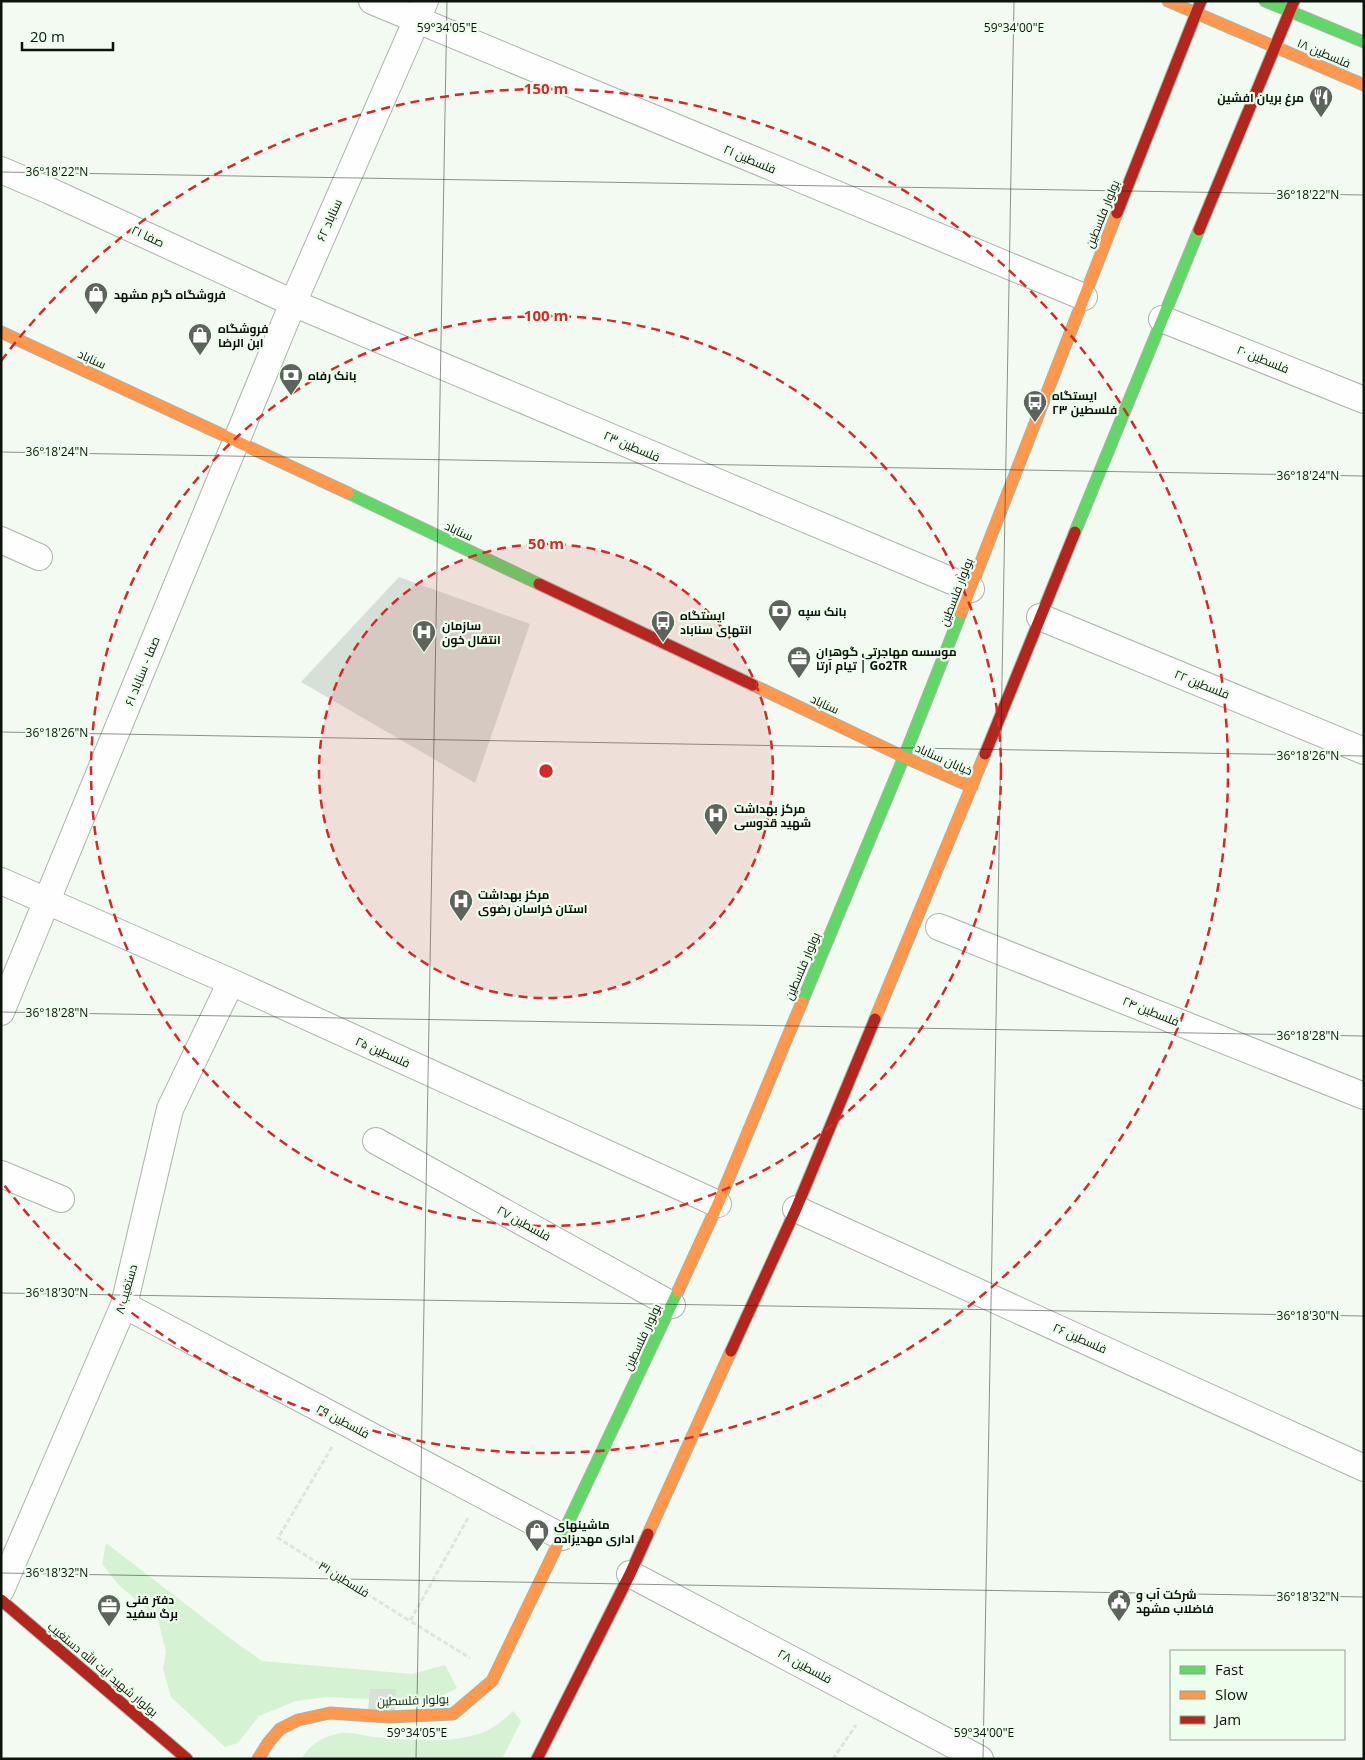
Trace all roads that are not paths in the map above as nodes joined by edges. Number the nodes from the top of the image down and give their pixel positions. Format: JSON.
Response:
{"nodes":[{"id":1,"x":372,"y":1,"type":"edge"},
{"id":2,"x":1168,"y":1,"type":"edge"},
{"id":3,"x":1201,"y":1,"type":"edge"},
{"id":4,"x":1265,"y":1,"type":"edge"},
{"id":5,"x":1292,"y":6,"type":"edge"},
{"id":6,"x":420,"y":11,"type":"edge"},
{"id":7,"x":1197,"y":13,"type":"junction"},
{"id":8,"x":1364,"y":42,"type":"edge"},
{"id":9,"x":1274,"y":47,"type":"junction"},
{"id":10,"x":1364,"y":85,"type":"edge"},
{"id":11,"x":1,"y":170,"type":"edge"},
{"id":12,"x":1084,"y":297,"type":"junction"},
{"id":13,"x":293,"y":303,"type":"junction"},
{"id":14,"x":1162,"y":319,"type":"junction"},
{"id":15,"x":1,"y":332,"type":"edge"},
{"id":16,"x":1364,"y":400,"type":"edge"},
{"id":17,"x":236,"y":440,"type":"junction"},
{"id":18,"x":1,"y":540,"type":"edge"},
{"id":19,"x":40,"y":557,"type":"dead end"},
{"id":20,"x":972,"y":590,"type":"junction"},
{"id":21,"x":1040,"y":617,"type":"junction"},
{"id":22,"x":1364,"y":751,"type":"edge"},
{"id":23,"x":904,"y":757,"type":"junction"},
{"id":24,"x":972,"y":787,"type":"junction"},
{"id":25,"x":1,"y":881,"type":"edge"},
{"id":26,"x":48,"y":901,"type":"junction"},
{"id":27,"x":939,"y":927,"type":"dead end"},
{"id":28,"x":230,"y":982,"type":"junction"},
{"id":29,"x":1,"y":1012,"type":"edge"},
{"id":30,"x":1364,"y":1096,"type":"edge"},
{"id":31,"x":376,"y":1140,"type":"dead end"},
{"id":32,"x":1,"y":1174,"type":"edge"},
{"id":33,"x":60,"y":1199,"type":"dead end"},
{"id":34,"x":718,"y":1204,"type":"junction"},
{"id":35,"x":796,"y":1209,"type":"junction"},
{"id":36,"x":124,"y":1305,"type":"junction"},
{"id":37,"x":672,"y":1305,"type":"junction"},
{"id":38,"x":1364,"y":1468,"type":"edge"},
{"id":39,"x":562,"y":1537,"type":"junction"},
{"id":40,"x":630,"y":1574,"type":"junction"},
{"id":41,"x":1,"y":1590,"type":"edge"},
{"id":42,"x":1,"y":1600,"type":"edge"},
{"id":43,"x":937,"y":1749,"type":"edge"},
{"id":44,"x":187,"y":1759,"type":"edge"},
{"id":45,"x":258,"y":1759,"type":"edge"},
{"id":46,"x":537,"y":1759,"type":"edge"},
{"id":47,"x":980,"y":1759,"type":"edge"}],
"edges":[{"from":1,"to":6,"type":"street","name":"فلسطین ۲۱"},
{"from":2,"to":7,"type":"main road","name":"فلسطین ۱۸"},
{"from":3,"to":7,"type":"main road","name":"بولوار فلسطین"},
{"from":4,"to":5,"type":"main road","name":"فلسطین ۱۸"},
{"from":5,"to":8,"type":"main road","name":"فلسطین ۱۸"},
{"from":5,"to":9,"type":"main road"},
{"from":6,"to":12,"type":"street","name":"فلسطین ۲۱"},
{"from":6,"to":13,"type":"street","name":"سناباد ۶۲"},
{"from":7,"to":9,"type":"main road","name":"فلسطین ۱۸"},
{"from":7,"to":12,"type":"main road","name":"بولوار فلسطین"},
{"from":9,"to":10,"type":"main road","name":"فلسطین ۱۸"},
{"from":9,"to":14,"type":"main road"},
{"from":11,"to":13,"type":"street","name":"صفا ۲۱"},
{"from":12,"to":20,"type":"main road","name":"بولوار فلسطین"},
{"from":13,"to":17,"type":"street","name":"سناباد ۶۲"},
{"from":13,"to":20,"type":"street","name":"فلسطین ۲۳"},
{"from":14,"to":16,"type":"street","name":"فلسطین ۲۰"},
{"from":14,"to":21,"type":"main road"},
{"from":15,"to":17,"type":"main road","name":"سناباد"},
{"from":17,"to":23,"type":"main road","name":"سناباد"},
{"from":17,"to":26,"type":"street","name":"صفا - سناباد ۶۱"},
{"from":18,"to":19,"type":"street"},
{"from":20,"to":23,"type":"main road","name":"بولوار فلسطین"},
{"from":21,"to":22,"type":"street","name":"فلسطین ۲۲"},
{"from":21,"to":24,"type":"main road"},
{"from":23,"to":24,"type":"main road","name":"خیابان سناباد"},
{"from":23,"to":34,"type":"main road","name":"بولوار فلسطین"},
{"from":24,"to":35,"type":"main road"},
{"from":25,"to":26,"type":"street","name":"فلسطین ۲۵"},
{"from":26,"to":28,"type":"street","name":"فلسطین ۲۵"},
{"from":26,"to":29,"type":"street","name":"صفا - سناباد ۶۱"},
{"from":27,"to":30,"type":"street","name":"فلسطین ۲۴"},
{"from":28,"to":34,"type":"street","name":"فلسطین ۲۵"},
{"from":28,"to":36,"type":"street","name":"دستغیب ۸"},
{"from":31,"to":37,"type":"street","name":"فلسطین ۲۷"},
{"from":32,"to":33,"type":"street"},
{"from":34,"to":37,"type":"main road","name":"بولوار فلسطین"},
{"from":35,"to":38,"type":"street","name":"فلسطین ۲۶"},
{"from":35,"to":40,"type":"main road"},
{"from":36,"to":39,"type":"street","name":"فلسطین ۲۹"},
{"from":36,"to":41,"type":"street","name":"دستغیب ۸"},
{"from":37,"to":39,"type":"main road","name":"بولوار فلسطین"},
{"from":39,"to":45,"type":"main road","name":"بولوار فلسطین"},
{"from":40,"to":43,"type":"street","name":"فلسطین ۲۸"},
{"from":40,"to":46,"type":"main road"},
{"from":42,"to":44,"type":"main road","name":"بولوار شهید آیت الله دستغیب"},
{"from":43,"to":47,"type":"street","name":"فلسطین ۲۸"}]}
